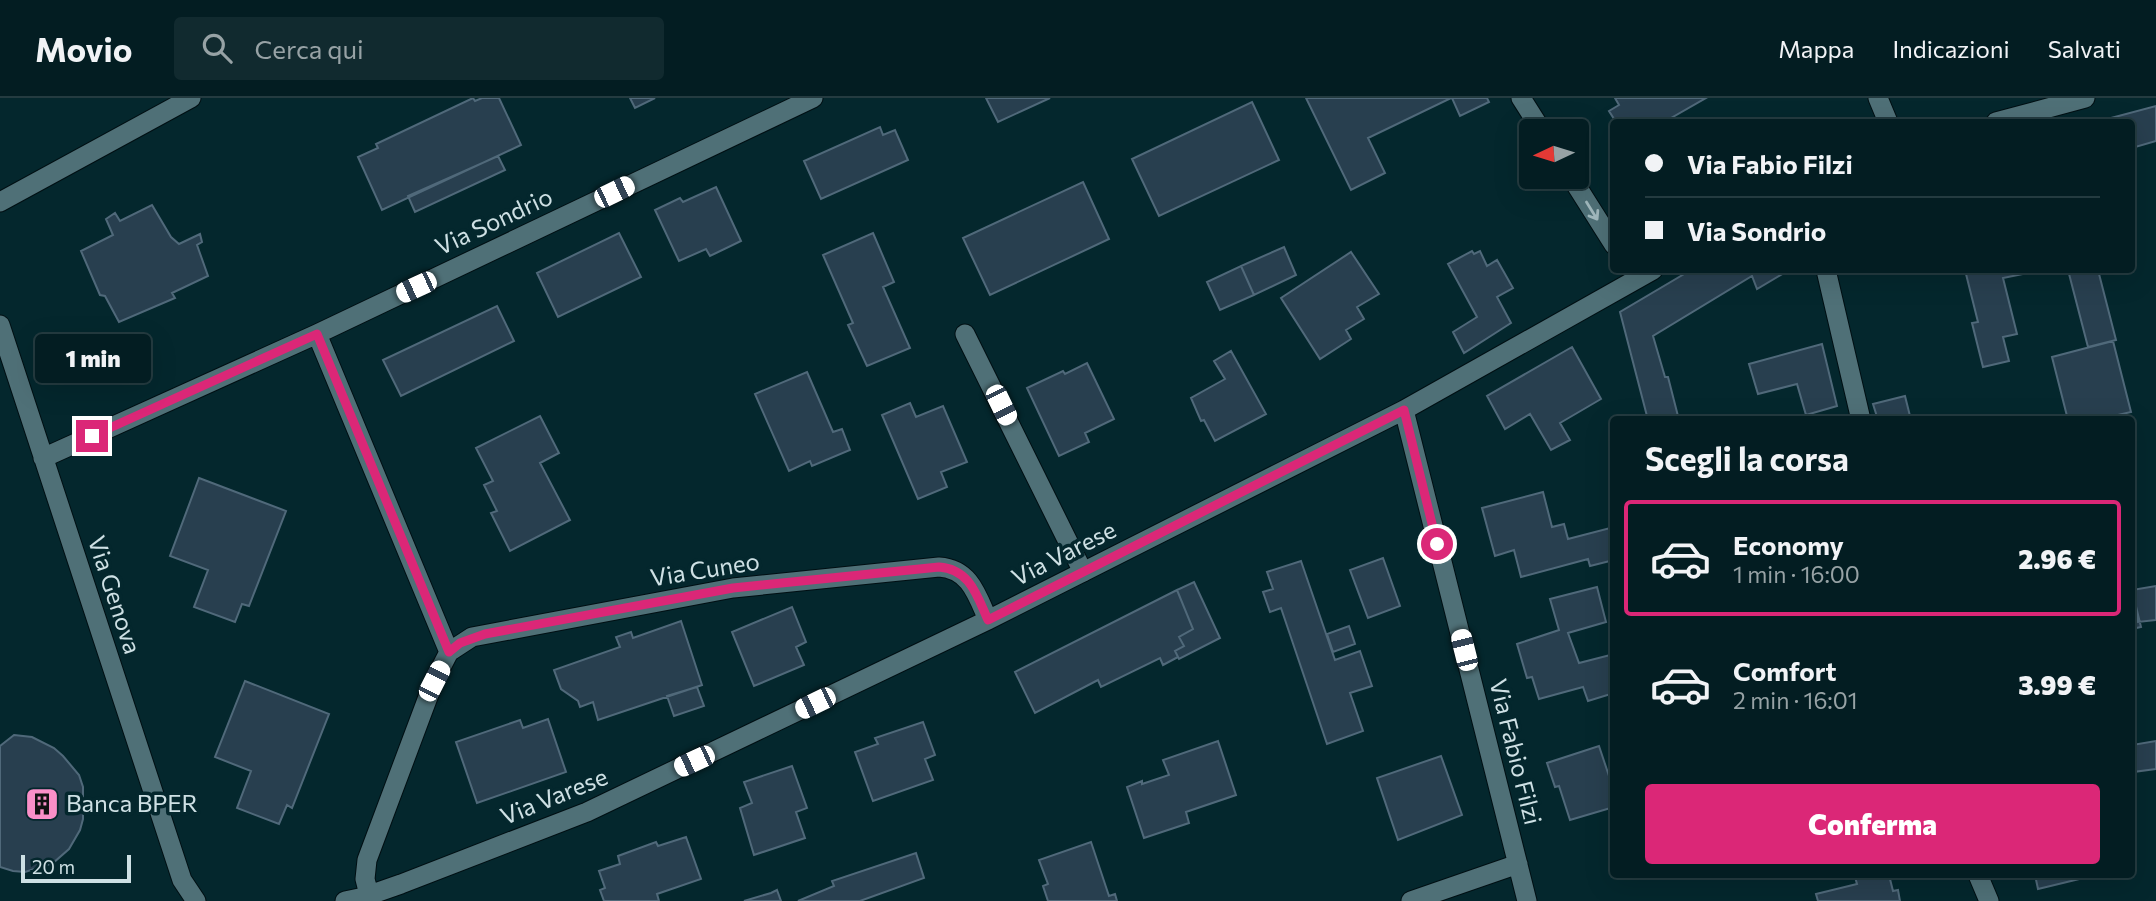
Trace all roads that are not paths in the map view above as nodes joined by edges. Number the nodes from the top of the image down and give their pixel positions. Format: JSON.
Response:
{"nodes":[{"id":1,"x":191,"y":98,"type":"edge"},
{"id":2,"x":813,"y":98,"type":"edge"},
{"id":3,"x":1521,"y":98,"type":"edge"},
{"id":4,"x":1878,"y":98,"type":"edge"},
{"id":5,"x":2085,"y":98,"type":"edge"},
{"id":6,"x":1534,"y":119,"type":"edge"},
{"id":7,"x":1887,"y":119,"type":"edge"},
{"id":8,"x":2007,"y":119,"type":"edge"},
{"id":9,"x":1579,"y":189,"type":"edge"},
{"id":10,"x":0,"y":202,"type":"edge"},
{"id":11,"x":1610,"y":238,"type":"edge"},
{"id":12,"x":1827,"y":273,"type":"edge"},
{"id":13,"x":1632,"y":275,"type":"edge"},
{"id":14,"x":0,"y":325,"type":"edge"},
{"id":15,"x":317,"y":334,"type":"junction"},
{"id":16,"x":965,"y":334,"type":"dead end"},
{"id":17,"x":1404,"y":410,"type":"junction"},
{"id":18,"x":1860,"y":416,"type":"edge"},
{"id":19,"x":43,"y":458,"type":"junction"},
{"id":20,"x":1083,"y":572,"type":"junction"},
{"id":21,"x":988,"y":620,"type":"junction"},
{"id":22,"x":449,"y":652,"type":"junction"},
{"id":23,"x":1518,"y":864,"type":"junction"},
{"id":24,"x":1979,"y":878,"type":"edge"},
{"id":25,"x":182,"y":880,"type":"junction"},
{"id":26,"x":359,"y":899,"type":"edge"},
{"id":27,"x":181,"y":901,"type":"edge"},
{"id":28,"x":196,"y":901,"type":"edge"},
{"id":29,"x":1411,"y":901,"type":"edge"},
{"id":30,"x":1527,"y":901,"type":"edge"},
{"id":31,"x":1989,"y":901,"type":"edge"}],
"edges":[{"from":1,"to":10,"type":"street"},
{"from":2,"to":15,"type":"street","name":"Via Sondrio"},
{"from":3,"to":6,"type":"street"},
{"from":4,"to":7,"type":"street"},
{"from":5,"to":8,"type":"street"},
{"from":9,"to":11,"type":"street","one_way":true},
{"from":12,"to":18,"type":"street"},
{"from":13,"to":17,"type":"street","name":"Via Varese"},
{"from":14,"to":19,"type":"street","name":"Via Genova"},
{"from":15,"to":19,"type":"street","name":"Via Sondrio"},
{"from":15,"to":22,"type":"street"},
{"from":16,"to":20,"type":"street"},
{"from":17,"to":20,"type":"street","name":"Via Varese"},
{"from":17,"to":23,"type":"street","name":"Via Fabio Filzi"},
{"from":19,"to":25,"type":"street","name":"Via Genova"},
{"from":20,"to":21,"type":"street","name":"Via Varese"},
{"from":21,"to":22,"type":"street","name":"Via Cuneo"},
{"from":21,"to":26,"type":"street","name":"Via Varese"},
{"from":22,"to":26,"type":"street"},
{"from":23,"to":29,"type":"street"},
{"from":23,"to":30,"type":"street","name":"Via Fabio Filzi"},
{"from":24,"to":31,"type":"street"},
{"from":25,"to":27,"type":"street","name":"Via Genova"},
{"from":25,"to":28,"type":"street","name":"Via Genova"}]}
